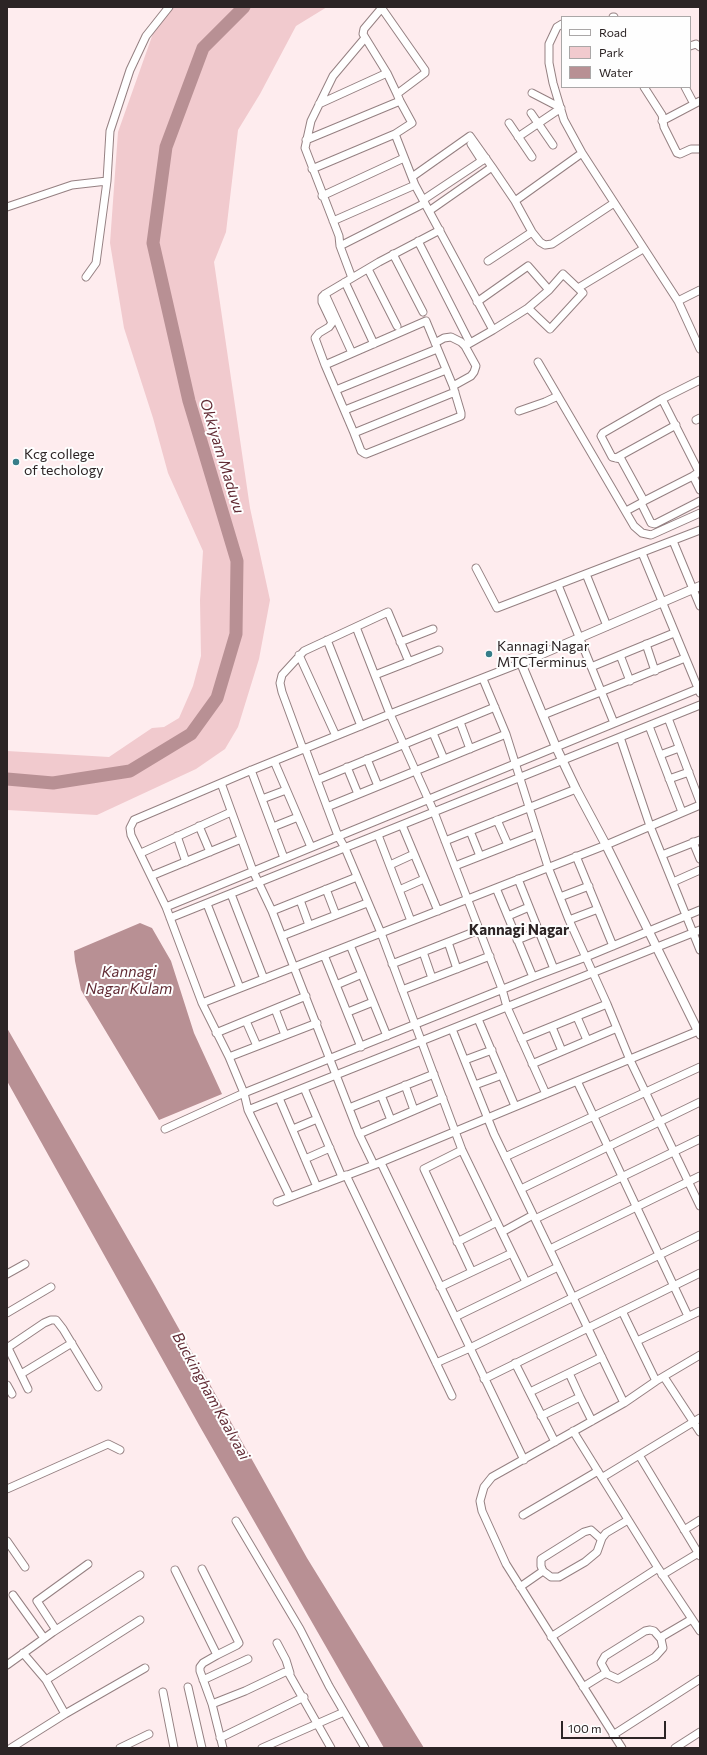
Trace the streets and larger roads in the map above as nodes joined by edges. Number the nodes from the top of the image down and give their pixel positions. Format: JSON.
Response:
{"nodes":[{"id":1,"x":169,"y":7,"type":"edge"},
{"id":2,"x":561,"y":25,"type":"edge"},
{"id":3,"x":365,"y":38,"type":"junction"},
{"id":4,"x":691,"y":46,"type":"edge"},
{"id":5,"x":700,"y":47,"type":"edge"},
{"id":6,"x":387,"y":73,"type":"junction"},
{"id":7,"x":645,"y":88,"type":"edge"},
{"id":8,"x":686,"y":88,"type":"edge"},
{"id":9,"x":532,"y":93,"type":"dead end"},
{"id":10,"x":399,"y":97,"type":"junction"},
{"id":11,"x":697,"y":102,"type":"edge"},
{"id":12,"x":319,"y":104,"type":"junction"},
{"id":13,"x":561,"y":108,"type":"junction"},
{"id":14,"x":530,"y":112,"type":"dead end"},
{"id":15,"x":662,"y":121,"type":"junction"},
{"id":16,"x":509,"y":122,"type":"dead end"},
{"id":17,"x":538,"y":123,"type":"junction"},
{"id":18,"x":396,"y":134,"type":"junction"},
{"id":19,"x":518,"y":137,"type":"junction"},
{"id":20,"x":306,"y":140,"type":"junction"},
{"id":21,"x":552,"y":145,"type":"dead end"},
{"id":22,"x":700,"y":149,"type":"edge"},
{"id":23,"x":582,"y":153,"type":"junction"},
{"id":24,"x":532,"y":157,"type":"dead end"},
{"id":25,"x":404,"y":158,"type":"junction"},
{"id":26,"x":484,"y":160,"type":"junction"},
{"id":27,"x":492,"y":167,"type":"junction"},
{"id":28,"x":312,"y":169,"type":"junction"},
{"id":29,"x":107,"y":181,"type":"junction"},
{"id":30,"x":414,"y":181,"type":"junction"},
{"id":31,"x":322,"y":196,"type":"junction"},
{"id":32,"x":424,"y":201,"type":"junction"},
{"id":33,"x":515,"y":202,"type":"junction"},
{"id":34,"x":614,"y":203,"type":"junction"},
{"id":35,"x":7,"y":207,"type":"edge"},
{"id":36,"x":429,"y":211,"type":"junction"},
{"id":37,"x":333,"y":222,"type":"junction"},
{"id":38,"x":440,"y":230,"type":"junction"},
{"id":39,"x":532,"y":232,"type":"junction"},
{"id":40,"x":418,"y":241,"type":"junction"},
{"id":41,"x":340,"y":246,"type":"junction"},
{"id":42,"x":643,"y":249,"type":"junction"},
{"id":43,"x":393,"y":254,"type":"junction"},
{"id":44,"x":488,"y":260,"type":"dead end"},
{"id":45,"x":368,"y":268,"type":"junction"},
{"id":46,"x":86,"y":277,"type":"dead end"},
{"id":47,"x":352,"y":278,"type":"junction"},
{"id":48,"x":345,"y":282,"type":"junction"},
{"id":49,"x":578,"y":288,"type":"junction"},
{"id":50,"x":549,"y":290,"type":"junction"},
{"id":51,"x":700,"y":290,"type":"edge"},
{"id":52,"x":325,"y":294,"type":"junction"},
{"id":53,"x":678,"y":301,"type":"junction"},
{"id":54,"x":478,"y":302,"type":"junction"},
{"id":55,"x":528,"y":308,"type":"junction"},
{"id":56,"x":423,"y":312,"type":"dead end"},
{"id":57,"x":397,"y":326,"type":"dead end"},
{"id":58,"x":493,"y":330,"type":"junction"},
{"id":59,"x":374,"y":344,"type":"junction"},
{"id":60,"x":468,"y":344,"type":"junction"},
{"id":61,"x":436,"y":346,"type":"junction"},
{"id":62,"x":700,"y":349,"type":"edge"},
{"id":63,"x":352,"y":353,"type":"junction"},
{"id":64,"x":538,"y":362,"type":"dead end"},
{"id":65,"x":325,"y":365,"type":"junction"},
{"id":66,"x":446,"y":370,"type":"junction"},
{"id":67,"x":700,"y":380,"type":"edge"},
{"id":68,"x":454,"y":389,"type":"junction"},
{"id":69,"x":336,"y":390,"type":"junction"},
{"id":70,"x":558,"y":396,"type":"junction"},
{"id":71,"x":662,"y":399,"type":"junction"},
{"id":72,"x":345,"y":410,"type":"junction"},
{"id":73,"x":519,"y":411,"type":"dead end"},
{"id":74,"x":676,"y":425,"type":"junction"},
{"id":75,"x":354,"y":433,"type":"junction"},
{"id":76,"x":616,"y":458,"type":"junction"},
{"id":77,"x":693,"y":476,"type":"junction"},
{"id":78,"x":699,"y":485,"type":"edge"},
{"id":79,"x":700,"y":501,"type":"edge"},
{"id":80,"x":642,"y":502,"type":"junction"},
{"id":81,"x":626,"y":511,"type":"junction"},
{"id":82,"x":700,"y":512,"type":"edge"},
{"id":83,"x":700,"y":530,"type":"edge"},
{"id":84,"x":673,"y":541,"type":"junction"},
{"id":85,"x":642,"y":553,"type":"junction"},
{"id":86,"x":476,"y":568,"type":"dead end"},
{"id":87,"x":586,"y":574,"type":"junction"},
{"id":88,"x":558,"y":585,"type":"junction"},
{"id":89,"x":696,"y":587,"type":"edge"},
{"id":90,"x":662,"y":603,"type":"junction"},
{"id":91,"x":700,"y":606,"type":"edge"},
{"id":92,"x":607,"y":626,"type":"junction"},
{"id":93,"x":356,"y":627,"type":"junction"},
{"id":94,"x":434,"y":629,"type":"dead end"},
{"id":95,"x":674,"y":633,"type":"junction"},
{"id":96,"x":580,"y":638,"type":"junction"},
{"id":97,"x":327,"y":640,"type":"junction"},
{"id":98,"x":400,"y":642,"type":"junction"},
{"id":99,"x":646,"y":644,"type":"junction"},
{"id":100,"x":439,"y":650,"type":"dead end"},
{"id":101,"x":300,"y":655,"type":"junction"},
{"id":102,"x":620,"y":655,"type":"junction"},
{"id":103,"x":685,"y":658,"type":"junction"},
{"id":104,"x":409,"y":662,"type":"junction"},
{"id":105,"x":521,"y":663,"type":"junction"},
{"id":106,"x":591,"y":668,"type":"junction"},
{"id":107,"x":655,"y":671,"type":"junction"},
{"id":108,"x":375,"y":675,"type":"junction"},
{"id":109,"x":483,"y":679,"type":"junction"},
{"id":110,"x":630,"y":681,"type":"junction"},
{"id":111,"x":700,"y":690,"type":"edge"},
{"id":112,"x":602,"y":692,"type":"junction"},
{"id":113,"x":700,"y":705,"type":"edge"},
{"id":114,"x":495,"y":707,"type":"junction"},
{"id":115,"x":390,"y":714,"type":"junction"},
{"id":116,"x":543,"y":715,"type":"junction"},
{"id":117,"x":668,"y":718,"type":"junction"},
{"id":118,"x":460,"y":722,"type":"junction"},
{"id":119,"x":614,"y":724,"type":"junction"},
{"id":120,"x":361,"y":726,"type":"junction"},
{"id":121,"x":649,"y":726,"type":"junction"},
{"id":122,"x":433,"y":732,"type":"junction"},
{"id":123,"x":506,"y":734,"type":"junction"},
{"id":124,"x":336,"y":736,"type":"junction"},
{"id":125,"x":620,"y":738,"type":"junction"},
{"id":126,"x":404,"y":745,"type":"junction"},
{"id":127,"x":556,"y":747,"type":"junction"},
{"id":128,"x":679,"y":748,"type":"junction"},
{"id":129,"x":304,"y":749,"type":"junction"},
{"id":130,"x":470,"y":749,"type":"junction"},
{"id":131,"x":660,"y":755,"type":"junction"},
{"id":132,"x":367,"y":759,"type":"junction"},
{"id":133,"x":444,"y":759,"type":"junction"},
{"id":134,"x":562,"y":760,"type":"junction"},
{"id":135,"x":274,"y":761,"type":"junction"},
{"id":136,"x":515,"y":764,"type":"junction"},
{"id":137,"x":347,"y":767,"type":"junction"},
{"id":138,"x":251,"y":770,"type":"junction"},
{"id":139,"x":415,"y":771,"type":"junction"},
{"id":140,"x":689,"y":772,"type":"junction"},
{"id":141,"x":519,"y":778,"type":"junction"},
{"id":142,"x":669,"y":779,"type":"junction"},
{"id":143,"x":317,"y":780,"type":"junction"},
{"id":144,"x":221,"y":783,"type":"junction"},
{"id":145,"x":378,"y":786,"type":"junction"},
{"id":146,"x":576,"y":789,"type":"junction"},
{"id":147,"x":286,"y":790,"type":"junction"},
{"id":148,"x":358,"y":794,"type":"junction"},
{"id":149,"x":262,"y":799,"type":"junction"},
{"id":150,"x":427,"y":800,"type":"junction"},
{"id":151,"x":700,"y":802,"type":"edge"},
{"id":152,"x":700,"y":805,"type":"edge"},
{"id":153,"x":327,"y":807,"type":"junction"},
{"id":154,"x":528,"y":807,"type":"junction"},
{"id":155,"x":231,"y":812,"type":"junction"},
{"id":156,"x":434,"y":812,"type":"junction"},
{"id":157,"x":682,"y":812,"type":"junction"},
{"id":158,"x":298,"y":817,"type":"junction"},
{"id":159,"x":497,"y":820,"type":"junction"},
{"id":160,"x":402,"y":825,"type":"junction"},
{"id":161,"x":199,"y":826,"type":"junction"},
{"id":162,"x":650,"y":826,"type":"junction"},
{"id":163,"x":273,"y":827,"type":"junction"},
{"id":164,"x":470,"y":831,"type":"junction"},
{"id":165,"x":537,"y":834,"type":"junction"},
{"id":166,"x":378,"y":835,"type":"junction"},
{"id":167,"x":177,"y":836,"type":"junction"},
{"id":168,"x":338,"y":836,"type":"junction"},
{"id":169,"x":241,"y":839,"type":"junction"},
{"id":170,"x":445,"y":841,"type":"junction"},
{"id":171,"x":697,"y":841,"type":"edge"},
{"id":172,"x":508,"y":845,"type":"junction"},
{"id":173,"x":606,"y":845,"type":"junction"},
{"id":174,"x":311,"y":847,"type":"junction"},
{"id":175,"x":345,"y":848,"type":"junction"},
{"id":176,"x":210,"y":852,"type":"junction"},
{"id":177,"x":141,"y":853,"type":"junction"},
{"id":178,"x":414,"y":854,"type":"junction"},
{"id":179,"x":662,"y":855,"type":"junction"},
{"id":180,"x":480,"y":856,"type":"junction"},
{"id":181,"x":576,"y":856,"type":"junction"},
{"id":182,"x":284,"y":858,"type":"junction"},
{"id":183,"x":700,"y":859,"type":"edge"},
{"id":184,"x":186,"y":862,"type":"junction"},
{"id":185,"x":390,"y":864,"type":"junction"},
{"id":186,"x":455,"y":866,"type":"junction"},
{"id":187,"x":548,"y":867,"type":"junction"},
{"id":188,"x":700,"y":870,"type":"edge"},
{"id":189,"x":253,"y":871,"type":"junction"},
{"id":190,"x":151,"y":876,"type":"junction"},
{"id":191,"x":357,"y":877,"type":"junction"},
{"id":192,"x":424,"y":879,"type":"junction"},
{"id":193,"x":518,"y":879,"type":"junction"},
{"id":194,"x":673,"y":882,"type":"junction"},
{"id":195,"x":259,"y":883,"type":"junction"},
{"id":196,"x":589,"y":886,"type":"junction"},
{"id":197,"x":496,"y":888,"type":"junction"},
{"id":198,"x":326,"y":889,"type":"junction"},
{"id":199,"x":399,"y":890,"type":"junction"},
{"id":200,"x":232,"y":894,"type":"junction"},
{"id":201,"x":560,"y":897,"type":"junction"},
{"id":202,"x":467,"y":899,"type":"junction"},
{"id":203,"x":300,"y":900,"type":"junction"},
{"id":204,"x":367,"y":902,"type":"junction"},
{"id":205,"x":206,"y":904,"type":"junction"},
{"id":206,"x":166,"y":907,"type":"junction"},
{"id":207,"x":529,"y":907,"type":"junction"},
{"id":208,"x":598,"y":908,"type":"junction"},
{"id":209,"x":700,"y":910,"type":"edge"},
{"id":210,"x":272,"y":911,"type":"junction"},
{"id":211,"x":438,"y":911,"type":"junction"},
{"id":212,"x":336,"y":915,"type":"junction"},
{"id":213,"x":508,"y":916,"type":"junction"},
{"id":214,"x":686,"y":916,"type":"junction"},
{"id":215,"x":170,"y":918,"type":"junction"},
{"id":216,"x":569,"y":920,"type":"junction"},
{"id":217,"x":411,"y":921,"type":"junction"},
{"id":218,"x":310,"y":925,"type":"junction"},
{"id":219,"x":479,"y":930,"type":"junction"},
{"id":220,"x":539,"y":931,"type":"junction"},
{"id":221,"x":648,"y":931,"type":"junction"},
{"id":222,"x":696,"y":931,"type":"edge"},
{"id":223,"x":381,"y":933,"type":"junction"},
{"id":224,"x":282,"y":936,"type":"junction"},
{"id":225,"x":517,"y":940,"type":"junction"},
{"id":226,"x":448,"y":942,"type":"junction"},
{"id":227,"x":350,"y":945,"type":"junction"},
{"id":228,"x":613,"y":946,"type":"junction"},
{"id":229,"x":656,"y":948,"type":"junction"},
{"id":230,"x":700,"y":950,"type":"edge"},
{"id":231,"x":423,"y":952,"type":"junction"},
{"id":232,"x":324,"y":955,"type":"junction"},
{"id":233,"x":490,"y":956,"type":"junction"},
{"id":234,"x":586,"y":957,"type":"junction"},
{"id":235,"x":392,"y":964,"type":"junction"},
{"id":236,"x":294,"y":966,"type":"junction"},
{"id":237,"x":457,"y":969,"type":"junction"},
{"id":238,"x":554,"y":969,"type":"junction"},
{"id":239,"x":593,"y":972,"type":"junction"},
{"id":240,"x":362,"y":974,"type":"junction"},
{"id":241,"x":533,"y":977,"type":"junction"},
{"id":242,"x":432,"y":978,"type":"junction"},
{"id":243,"x":264,"y":979,"type":"junction"},
{"id":244,"x":336,"y":985,"type":"junction"},
{"id":245,"x":240,"y":988,"type":"junction"},
{"id":246,"x":502,"y":989,"type":"junction"},
{"id":247,"x":402,"y":990,"type":"junction"},
{"id":248,"x":306,"y":996,"type":"junction"},
{"id":249,"x":373,"y":1002,"type":"junction"},
{"id":250,"x":202,"y":1003,"type":"junction"},
{"id":251,"x":607,"y":1004,"type":"junction"},
{"id":252,"x":507,"y":1007,"type":"junction"},
{"id":253,"x":274,"y":1009,"type":"junction"},
{"id":254,"x":348,"y":1012,"type":"junction"},
{"id":255,"x":577,"y":1017,"type":"junction"},
{"id":256,"x":478,"y":1019,"type":"junction"},
{"id":257,"x":246,"y":1021,"type":"junction"},
{"id":258,"x":317,"y":1023,"type":"junction"},
{"id":259,"x":415,"y":1025,"type":"junction"},
{"id":260,"x":552,"y":1027,"type":"junction"},
{"id":261,"x":617,"y":1028,"type":"junction"},
{"id":262,"x":452,"y":1029,"type":"junction"},
{"id":263,"x":699,"y":1032,"type":"edge"},
{"id":264,"x":216,"y":1033,"type":"junction"},
{"id":265,"x":285,"y":1036,"type":"junction"},
{"id":266,"x":387,"y":1036,"type":"junction"},
{"id":267,"x":522,"y":1039,"type":"junction"},
{"id":268,"x":587,"y":1040,"type":"junction"},
{"id":269,"x":421,"y":1041,"type":"junction"},
{"id":270,"x":257,"y":1046,"type":"junction"},
{"id":271,"x":361,"y":1046,"type":"junction"},
{"id":272,"x":492,"y":1050,"type":"junction"},
{"id":273,"x":562,"y":1051,"type":"junction"},
{"id":274,"x":229,"y":1057,"type":"junction"},
{"id":275,"x":330,"y":1059,"type":"junction"},
{"id":276,"x":464,"y":1060,"type":"junction"},
{"id":277,"x":630,"y":1060,"type":"junction"},
{"id":278,"x":532,"y":1064,"type":"junction"},
{"id":279,"x":700,"y":1067,"type":"edge"},
{"id":280,"x":434,"y":1074,"type":"junction"},
{"id":281,"x":336,"y":1075,"type":"junction"},
{"id":282,"x":502,"y":1075,"type":"junction"},
{"id":283,"x":577,"y":1081,"type":"junction"},
{"id":284,"x":404,"y":1085,"type":"junction"},
{"id":285,"x":474,"y":1085,"type":"junction"},
{"id":286,"x":304,"y":1088,"type":"junction"},
{"id":287,"x":645,"y":1091,"type":"junction"},
{"id":288,"x":244,"y":1093,"type":"junction"},
{"id":289,"x":546,"y":1094,"type":"junction"},
{"id":290,"x":381,"y":1095,"type":"junction"},
{"id":291,"x":279,"y":1098,"type":"junction"},
{"id":292,"x":443,"y":1098,"type":"junction"},
{"id":293,"x":700,"y":1102,"type":"edge"},
{"id":294,"x":515,"y":1106,"type":"junction"},
{"id":295,"x":349,"y":1108,"type":"junction"},
{"id":296,"x":248,"y":1110,"type":"junction"},
{"id":297,"x":414,"y":1110,"type":"junction"},
{"id":298,"x":593,"y":1116,"type":"junction"},
{"id":299,"x":488,"y":1118,"type":"junction"},
{"id":300,"x":317,"y":1119,"type":"junction"},
{"id":301,"x":391,"y":1120,"type":"junction"},
{"id":302,"x":660,"y":1122,"type":"junction"},
{"id":303,"x":165,"y":1129,"type":"dead end"},
{"id":304,"x":293,"y":1129,"type":"junction"},
{"id":305,"x":456,"y":1132,"type":"junction"},
{"id":306,"x":359,"y":1134,"type":"junction"},
{"id":307,"x":700,"y":1139,"type":"edge"},
{"id":308,"x":608,"y":1147,"type":"junction"},
{"id":309,"x":330,"y":1148,"type":"junction"},
{"id":310,"x":462,"y":1150,"type":"junction"},
{"id":311,"x":674,"y":1152,"type":"junction"},
{"id":312,"x":505,"y":1157,"type":"junction"},
{"id":313,"x":306,"y":1159,"type":"junction"},
{"id":314,"x":377,"y":1164,"type":"junction"},
{"id":315,"x":344,"y":1176,"type":"junction"},
{"id":316,"x":700,"y":1176,"type":"edge"},
{"id":317,"x":622,"y":1177,"type":"junction"},
{"id":318,"x":688,"y":1182,"type":"junction"},
{"id":319,"x":317,"y":1187,"type":"junction"},
{"id":320,"x":521,"y":1189,"type":"junction"},
{"id":321,"x":290,"y":1197,"type":"junction"},
{"id":322,"x":277,"y":1202,"type":"dead end"},
{"id":323,"x":700,"y":1206,"type":"edge"},
{"id":324,"x":636,"y":1207,"type":"junction"},
{"id":325,"x":534,"y":1217,"type":"junction"},
{"id":326,"x":497,"y":1222,"type":"junction"},
{"id":327,"x":502,"y":1232,"type":"junction"},
{"id":328,"x":700,"y":1235,"type":"edge"},
{"id":329,"x":457,"y":1242,"type":"junction"},
{"id":330,"x":550,"y":1249,"type":"junction"},
{"id":331,"x":512,"y":1253,"type":"junction"},
{"id":332,"x":660,"y":1255,"type":"junction"},
{"id":333,"x":25,"y":1264,"type":"dead end"},
{"id":334,"x":558,"y":1267,"type":"junction"},
{"id":335,"x":472,"y":1272,"type":"junction"},
{"id":336,"x":700,"y":1273,"type":"edge"},
{"id":337,"x":7,"y":1274,"type":"edge"},
{"id":338,"x":526,"y":1282,"type":"junction"},
{"id":339,"x":674,"y":1285,"type":"junction"},
{"id":340,"x":440,"y":1287,"type":"junction"},
{"id":341,"x":50,"y":1288,"type":"dead end"},
{"id":342,"x":573,"y":1298,"type":"junction"},
{"id":343,"x":622,"y":1311,"type":"junction"},
{"id":344,"x":700,"y":1311,"type":"edge"},
{"id":345,"x":7,"y":1313,"type":"edge"},
{"id":346,"x":688,"y":1316,"type":"junction"},
{"id":347,"x":455,"y":1317,"type":"junction"},
{"id":348,"x":588,"y":1328,"type":"junction"},
{"id":349,"x":637,"y":1341,"type":"junction"},
{"id":350,"x":72,"y":1343,"type":"junction"},
{"id":351,"x":8,"y":1348,"type":"edge"},
{"id":352,"x":470,"y":1348,"type":"junction"},
{"id":353,"x":700,"y":1355,"type":"edge"},
{"id":354,"x":602,"y":1357,"type":"junction"},
{"id":355,"x":436,"y":1363,"type":"junction"},
{"id":356,"x":515,"y":1363,"type":"junction"},
{"id":357,"x":20,"y":1374,"type":"junction"},
{"id":358,"x":569,"y":1374,"type":"junction"},
{"id":359,"x":664,"y":1377,"type":"junction"},
{"id":360,"x":484,"y":1379,"type":"junction"},
{"id":361,"x":656,"y":1380,"type":"junction"},
{"id":362,"x":7,"y":1385,"type":"edge"},
{"id":363,"x":98,"y":1387,"type":"dead end"},
{"id":364,"x":28,"y":1389,"type":"dead end"},
{"id":365,"x":530,"y":1392,"type":"junction"},
{"id":366,"x":12,"y":1394,"type":"dead end"},
{"id":367,"x":452,"y":1396,"type":"dead end"},
{"id":368,"x":580,"y":1397,"type":"junction"},
{"id":369,"x":624,"y":1403,"type":"junction"},
{"id":370,"x":541,"y":1416,"type":"junction"},
{"id":371,"x":697,"y":1420,"type":"edge"},
{"id":372,"x":592,"y":1421,"type":"junction"},
{"id":373,"x":573,"y":1432,"type":"junction"},
{"id":374,"x":700,"y":1432,"type":"edge"},
{"id":375,"x":555,"y":1442,"type":"junction"},
{"id":376,"x":120,"y":1450,"type":"dead end"},
{"id":377,"x":639,"y":1455,"type":"junction"},
{"id":378,"x":524,"y":1460,"type":"junction"},
{"id":379,"x":598,"y":1470,"type":"junction"},
{"id":380,"x":603,"y":1477,"type":"junction"},
{"id":381,"x":7,"y":1489,"type":"edge"},
{"id":382,"x":523,"y":1515,"type":"dead end"},
{"id":383,"x":628,"y":1520,"type":"junction"},
{"id":384,"x":700,"y":1520,"type":"edge"},
{"id":385,"x":236,"y":1521,"type":"dead end"},
{"id":386,"x":684,"y":1530,"type":"junction"},
{"id":387,"x":601,"y":1539,"type":"junction"},
{"id":388,"x":7,"y":1541,"type":"edge"},
{"id":389,"x":699,"y":1554,"type":"edge"},
{"id":390,"x":88,"y":1564,"type":"dead end"},
{"id":391,"x":24,"y":1567,"type":"dead end"},
{"id":392,"x":175,"y":1570,"type":"dead end"},
{"id":393,"x":202,"y":1570,"type":"dead end"},
{"id":394,"x":544,"y":1571,"type":"junction"},
{"id":395,"x":660,"y":1572,"type":"junction"},
{"id":396,"x":140,"y":1575,"type":"dead end"},
{"id":397,"x":520,"y":1587,"type":"junction"},
{"id":398,"x":13,"y":1595,"type":"dead end"},
{"id":399,"x":692,"y":1619,"type":"junction"},
{"id":400,"x":140,"y":1620,"type":"dead end"},
{"id":401,"x":56,"y":1630,"type":"junction"},
{"id":402,"x":700,"y":1632,"type":"edge"},
{"id":403,"x":551,"y":1637,"type":"junction"},
{"id":404,"x":44,"y":1638,"type":"junction"},
{"id":405,"x":661,"y":1639,"type":"junction"},
{"id":406,"x":277,"y":1643,"type":"dead end"},
{"id":407,"x":22,"y":1653,"type":"junction"},
{"id":408,"x":217,"y":1654,"type":"junction"},
{"id":409,"x":248,"y":1659,"type":"dead end"},
{"id":410,"x":7,"y":1665,"type":"edge"},
{"id":411,"x":145,"y":1668,"type":"dead end"},
{"id":412,"x":290,"y":1673,"type":"junction"},
{"id":413,"x":607,"y":1674,"type":"junction"},
{"id":414,"x":700,"y":1678,"type":"edge"},
{"id":415,"x":46,"y":1680,"type":"junction"},
{"id":416,"x":203,"y":1680,"type":"junction"},
{"id":417,"x":188,"y":1687,"type":"dead end"},
{"id":418,"x":583,"y":1687,"type":"junction"},
{"id":419,"x":163,"y":1692,"type":"dead end"},
{"id":420,"x":304,"y":1697,"type":"junction"},
{"id":421,"x":212,"y":1704,"type":"junction"},
{"id":422,"x":344,"y":1712,"type":"junction"},
{"id":423,"x":65,"y":1714,"type":"junction"},
{"id":424,"x":318,"y":1724,"type":"junction"},
{"id":425,"x":700,"y":1732,"type":"edge"},
{"id":426,"x":150,"y":1734,"type":"dead end"},
{"id":427,"x":613,"y":1735,"type":"junction"},
{"id":428,"x":220,"y":1738,"type":"junction"},
{"id":429,"x":132,"y":1745,"type":"edge"},
{"id":430,"x":11,"y":1748,"type":"edge"},
{"id":431,"x":120,"y":1748,"type":"edge"},
{"id":432,"x":174,"y":1748,"type":"edge"},
{"id":433,"x":202,"y":1748,"type":"edge"},
{"id":434,"x":223,"y":1748,"type":"edge"},
{"id":435,"x":262,"y":1748,"type":"edge"},
{"id":436,"x":331,"y":1748,"type":"edge"},
{"id":437,"x":365,"y":1748,"type":"edge"},
{"id":438,"x":622,"y":1748,"type":"edge"},
{"id":439,"x":675,"y":1748,"type":"edge"}],
"edges":[{"from":1,"to":29,"type":"street"},
{"from":2,"to":13,"type":"street"},
{"from":3,"to":6,"type":"street"},
{"from":3,"to":10,"type":"street"},
{"from":3,"to":12,"type":"street"},
{"from":4,"to":5,"type":"street"},
{"from":6,"to":10,"type":"street"},
{"from":6,"to":12,"type":"street"},
{"from":7,"to":15,"type":"street"},
{"from":8,"to":11,"type":"street"},
{"from":9,"to":13,"type":"street"},
{"from":10,"to":18,"type":"street"},
{"from":10,"to":20,"type":"street"},
{"from":11,"to":15,"type":"street"},
{"from":12,"to":20,"type":"street"},
{"from":13,"to":17,"type":"street"},
{"from":13,"to":23,"type":"street"},
{"from":14,"to":17,"type":"street"},
{"from":15,"to":22,"type":"street"},
{"from":16,"to":19,"type":"street"},
{"from":17,"to":19,"type":"street"},
{"from":17,"to":21,"type":"street"},
{"from":18,"to":25,"type":"street"},
{"from":18,"to":28,"type":"street"},
{"from":19,"to":24,"type":"street"},
{"from":20,"to":28,"type":"street"},
{"from":23,"to":33,"type":"street"},
{"from":23,"to":34,"type":"street"},
{"from":25,"to":30,"type":"street"},
{"from":25,"to":31,"type":"street"},
{"from":26,"to":27,"type":"street"},
{"from":26,"to":30,"type":"street"},
{"from":26,"to":32,"type":"street"},
{"from":27,"to":33,"type":"street"},
{"from":27,"to":36,"type":"street"},
{"from":28,"to":31,"type":"street"},
{"from":29,"to":35,"type":"street"},
{"from":29,"to":46,"type":"street"},
{"from":30,"to":32,"type":"street"},
{"from":30,"to":37,"type":"street"},
{"from":31,"to":37,"type":"street"},
{"from":32,"to":36,"type":"street"},
{"from":32,"to":41,"type":"street"},
{"from":33,"to":39,"type":"street"},
{"from":34,"to":39,"type":"street"},
{"from":34,"to":42,"type":"street"},
{"from":36,"to":38,"type":"street"},
{"from":37,"to":41,"type":"street"},
{"from":38,"to":40,"type":"street"},
{"from":38,"to":54,"type":"street"},
{"from":39,"to":44,"type":"street"},
{"from":40,"to":43,"type":"street"},
{"from":40,"to":60,"type":"street"},
{"from":41,"to":47,"type":"street"},
{"from":42,"to":49,"type":"street"},
{"from":42,"to":53,"type":"street"},
{"from":43,"to":45,"type":"street"},
{"from":43,"to":56,"type":"street"},
{"from":45,"to":47,"type":"street"},
{"from":45,"to":57,"type":"street"},
{"from":47,"to":48,"type":"street"},
{"from":48,"to":52,"type":"street"},
{"from":48,"to":59,"type":"street"},
{"from":49,"to":50,"type":"street"},
{"from":49,"to":55,"type":"street"},
{"from":50,"to":54,"type":"street"},
{"from":50,"to":55,"type":"street"},
{"from":51,"to":53,"type":"street"},
{"from":52,"to":63,"type":"street"},
{"from":52,"to":65,"type":"street"},
{"from":53,"to":62,"type":"street"},
{"from":54,"to":58,"type":"street"},
{"from":55,"to":58,"type":"street"},
{"from":58,"to":60,"type":"street"},
{"from":59,"to":61,"type":"street"},
{"from":59,"to":63,"type":"street"},
{"from":60,"to":61,"type":"street"},
{"from":60,"to":68,"type":"street"},
{"from":61,"to":66,"type":"street"},
{"from":61,"to":69,"type":"street"},
{"from":63,"to":65,"type":"street"},
{"from":64,"to":70,"type":"street"},
{"from":65,"to":69,"type":"street"},
{"from":66,"to":68,"type":"street"},
{"from":66,"to":72,"type":"street"},
{"from":67,"to":71,"type":"street"},
{"from":68,"to":75,"type":"street"},
{"from":68,"to":75,"type":"street"},
{"from":69,"to":72,"type":"street"},
{"from":70,"to":73,"type":"street"},
{"from":70,"to":81,"type":"street"},
{"from":71,"to":74,"type":"street"},
{"from":71,"to":76,"type":"street"},
{"from":72,"to":75,"type":"street"},
{"from":74,"to":76,"type":"street"},
{"from":74,"to":77,"type":"street"},
{"from":76,"to":80,"type":"street"},
{"from":77,"to":78,"type":"street"},
{"from":77,"to":80,"type":"street"},
{"from":79,"to":80,"type":"street"},
{"from":80,"to":81,"type":"street"},
{"from":81,"to":82,"type":"street"},
{"from":83,"to":84,"type":"street"},
{"from":84,"to":85,"type":"street"},
{"from":84,"to":89,"type":"street"},
{"from":85,"to":87,"type":"street"},
{"from":85,"to":90,"type":"street"},
{"from":86,"to":88,"type":"street"},
{"from":87,"to":88,"type":"street"},
{"from":87,"to":92,"type":"street"},
{"from":88,"to":96,"type":"street"},
{"from":89,"to":90,"type":"street"},
{"from":89,"to":91,"type":"street"},
{"from":90,"to":92,"type":"street"},
{"from":90,"to":95,"type":"street"},
{"from":92,"to":96,"type":"street"},
{"from":93,"to":97,"type":"street"},
{"from":93,"to":98,"type":"street"},
{"from":93,"to":108,"type":"street"},
{"from":94,"to":98,"type":"street"},
{"from":95,"to":99,"type":"street"},
{"from":95,"to":103,"type":"street"},
{"from":96,"to":105,"type":"street"},
{"from":96,"to":106,"type":"street"},
{"from":97,"to":101,"type":"street"},
{"from":97,"to":120,"type":"street"},
{"from":98,"to":104,"type":"street"},
{"from":99,"to":102,"type":"street"},
{"from":99,"to":107,"type":"street"},
{"from":100,"to":104,"type":"street"},
{"from":101,"to":124,"type":"street"},
{"from":101,"to":129,"type":"street"},
{"from":102,"to":106,"type":"street"},
{"from":102,"to":110,"type":"street"},
{"from":103,"to":107,"type":"street"},
{"from":103,"to":111,"type":"street"},
{"from":104,"to":108,"type":"street"},
{"from":105,"to":109,"type":"street"},
{"from":105,"to":116,"type":"street"},
{"from":106,"to":112,"type":"street"},
{"from":107,"to":110,"type":"street"},
{"from":108,"to":115,"type":"street"},
{"from":109,"to":114,"type":"street"},
{"from":109,"to":115,"type":"street"},
{"from":110,"to":112,"type":"street"},
{"from":111,"to":119,"type":"street"},
{"from":112,"to":116,"type":"street"},
{"from":112,"to":119,"type":"street"},
{"from":113,"to":117,"type":"street"},
{"from":114,"to":118,"type":"street"},
{"from":114,"to":123,"type":"street"},
{"from":115,"to":120,"type":"street"},
{"from":115,"to":126,"type":"street"},
{"from":116,"to":127,"type":"street"},
{"from":117,"to":121,"type":"street"},
{"from":117,"to":128,"type":"street"},
{"from":118,"to":122,"type":"street"},
{"from":118,"to":130,"type":"street"},
{"from":119,"to":127,"type":"street"},
{"from":120,"to":124,"type":"street"},
{"from":121,"to":125,"type":"street"},
{"from":121,"to":131,"type":"street"},
{"from":122,"to":126,"type":"street"},
{"from":122,"to":133,"type":"street"},
{"from":123,"to":130,"type":"street"},
{"from":123,"to":136,"type":"street"},
{"from":124,"to":129,"type":"street"},
{"from":125,"to":134,"type":"street"},
{"from":125,"to":162,"type":"street"},
{"from":126,"to":132,"type":"street"},
{"from":126,"to":139,"type":"street"},
{"from":127,"to":134,"type":"street"},
{"from":127,"to":136,"type":"street"},
{"from":128,"to":131,"type":"street"},
{"from":128,"to":140,"type":"street"},
{"from":129,"to":135,"type":"street"},
{"from":129,"to":143,"type":"street"},
{"from":130,"to":133,"type":"street"},
{"from":131,"to":142,"type":"street"},
{"from":132,"to":137,"type":"street"},
{"from":132,"to":145,"type":"street"},
{"from":133,"to":139,"type":"street"},
{"from":134,"to":141,"type":"street"},
{"from":134,"to":146,"type":"street"},
{"from":135,"to":138,"type":"street"},
{"from":135,"to":147,"type":"street"},
{"from":136,"to":141,"type":"street"},
{"from":136,"to":150,"type":"street"},
{"from":137,"to":143,"type":"street"},
{"from":137,"to":148,"type":"street"},
{"from":138,"to":144,"type":"street"},
{"from":138,"to":149,"type":"street"},
{"from":139,"to":145,"type":"street"},
{"from":139,"to":150,"type":"street"},
{"from":140,"to":142,"type":"street"},
{"from":140,"to":151,"type":"street"},
{"from":141,"to":154,"type":"street"},
{"from":141,"to":156,"type":"street"},
{"from":142,"to":157,"type":"street"},
{"from":143,"to":153,"type":"street"},
{"from":144,"to":155,"type":"street"},
{"from":144,"to":177,"type":"street"},
{"from":145,"to":148,"type":"street"},
{"from":146,"to":154,"type":"street"},
{"from":146,"to":173,"type":"street"},
{"from":147,"to":149,"type":"street"},
{"from":147,"to":158,"type":"street"},
{"from":148,"to":153,"type":"street"},
{"from":149,"to":163,"type":"street"},
{"from":150,"to":156,"type":"street"},
{"from":150,"to":168,"type":"street"},
{"from":152,"to":157,"type":"street"},
{"from":153,"to":168,"type":"street"},
{"from":154,"to":159,"type":"street"},
{"from":154,"to":165,"type":"street"},
{"from":155,"to":161,"type":"street"},
{"from":155,"to":169,"type":"street"},
{"from":156,"to":160,"type":"street"},
{"from":156,"to":170,"type":"street"},
{"from":157,"to":162,"type":"street"},
{"from":158,"to":163,"type":"street"},
{"from":158,"to":174,"type":"street"},
{"from":159,"to":164,"type":"street"},
{"from":159,"to":172,"type":"street"},
{"from":160,"to":166,"type":"street"},
{"from":160,"to":178,"type":"street"},
{"from":161,"to":167,"type":"street"},
{"from":161,"to":176,"type":"street"},
{"from":162,"to":173,"type":"street"},
{"from":162,"to":179,"type":"street"},
{"from":163,"to":182,"type":"street"},
{"from":164,"to":170,"type":"street"},
{"from":164,"to":180,"type":"street"},
{"from":165,"to":172,"type":"street"},
{"from":165,"to":187,"type":"street"},
{"from":166,"to":175,"type":"street"},
{"from":166,"to":185,"type":"street"},
{"from":167,"to":177,"type":"street"},
{"from":167,"to":184,"type":"street"},
{"from":168,"to":174,"type":"street"},
{"from":168,"to":175,"type":"street"},
{"from":169,"to":176,"type":"street"},
{"from":169,"to":189,"type":"street"},
{"from":170,"to":186,"type":"street"},
{"from":171,"to":179,"type":"street"},
{"from":171,"to":183,"type":"street"},
{"from":172,"to":180,"type":"street"},
{"from":173,"to":181,"type":"street"},
{"from":173,"to":221,"type":"street"},
{"from":174,"to":182,"type":"street"},
{"from":175,"to":191,"type":"street"},
{"from":175,"to":195,"type":"street"},
{"from":176,"to":184,"type":"street"},
{"from":177,"to":190,"type":"street"},
{"from":178,"to":185,"type":"street"},
{"from":178,"to":192,"type":"street"},
{"from":179,"to":194,"type":"street"},
{"from":180,"to":186,"type":"street"},
{"from":181,"to":187,"type":"street"},
{"from":181,"to":196,"type":"street"},
{"from":182,"to":189,"type":"street"},
{"from":184,"to":190,"type":"street"},
{"from":185,"to":199,"type":"street"},
{"from":186,"to":202,"type":"street"},
{"from":187,"to":193,"type":"street"},
{"from":187,"to":201,"type":"street"},
{"from":188,"to":194,"type":"street"},
{"from":189,"to":195,"type":"street"},
{"from":189,"to":206,"type":"street"},
{"from":190,"to":206,"type":"street"},
{"from":191,"to":198,"type":"street"},
{"from":191,"to":204,"type":"street"},
{"from":192,"to":199,"type":"street"},
{"from":192,"to":211,"type":"street"},
{"from":193,"to":197,"type":"street"},
{"from":193,"to":207,"type":"street"},
{"from":194,"to":214,"type":"street"},
{"from":195,"to":200,"type":"street"},
{"from":195,"to":210,"type":"street"},
{"from":196,"to":201,"type":"street"},
{"from":196,"to":208,"type":"street"},
{"from":197,"to":202,"type":"street"},
{"from":197,"to":213,"type":"street"},
{"from":198,"to":203,"type":"street"},
{"from":198,"to":212,"type":"street"},
{"from":199,"to":217,"type":"street"},
{"from":200,"to":205,"type":"street"},
{"from":200,"to":243,"type":"street"},
{"from":201,"to":216,"type":"street"},
{"from":202,"to":211,"type":"street"},
{"from":202,"to":219,"type":"street"},
{"from":203,"to":210,"type":"street"},
{"from":203,"to":218,"type":"street"},
{"from":204,"to":212,"type":"street"},
{"from":204,"to":223,"type":"street"},
{"from":205,"to":215,"type":"street"},
{"from":205,"to":245,"type":"street"},
{"from":206,"to":215,"type":"street"},
{"from":207,"to":213,"type":"street"},
{"from":207,"to":220,"type":"street"},
{"from":208,"to":216,"type":"street"},
{"from":208,"to":228,"type":"street"},
{"from":209,"to":214,"type":"street"},
{"from":210,"to":224,"type":"street"},
{"from":211,"to":217,"type":"street"},
{"from":212,"to":218,"type":"street"},
{"from":213,"to":225,"type":"street"},
{"from":214,"to":221,"type":"street"},
{"from":214,"to":222,"type":"street"},
{"from":215,"to":250,"type":"street"},
{"from":216,"to":234,"type":"street"},
{"from":217,"to":223,"type":"street"},
{"from":218,"to":224,"type":"street"},
{"from":219,"to":226,"type":"street"},
{"from":219,"to":233,"type":"street"},
{"from":220,"to":225,"type":"street"},
{"from":220,"to":238,"type":"street"},
{"from":221,"to":228,"type":"street"},
{"from":221,"to":229,"type":"street"},
{"from":222,"to":229,"type":"street"},
{"from":222,"to":230,"type":"street"},
{"from":223,"to":227,"type":"street"},
{"from":223,"to":235,"type":"street"},
{"from":224,"to":236,"type":"street"},
{"from":225,"to":241,"type":"street"},
{"from":226,"to":231,"type":"street"},
{"from":226,"to":237,"type":"street"},
{"from":227,"to":232,"type":"street"},
{"from":227,"to":240,"type":"street"},
{"from":228,"to":234,"type":"street"},
{"from":229,"to":239,"type":"street"},
{"from":229,"to":263,"type":"street"},
{"from":231,"to":235,"type":"street"},
{"from":231,"to":242,"type":"street"},
{"from":232,"to":236,"type":"street"},
{"from":232,"to":244,"type":"street"},
{"from":233,"to":237,"type":"street"},
{"from":233,"to":246,"type":"street"},
{"from":234,"to":238,"type":"street"},
{"from":234,"to":239,"type":"street"},
{"from":235,"to":247,"type":"street"},
{"from":236,"to":243,"type":"street"},
{"from":236,"to":248,"type":"street"},
{"from":237,"to":242,"type":"street"},
{"from":238,"to":241,"type":"street"},
{"from":239,"to":251,"type":"street"},
{"from":239,"to":252,"type":"street"},
{"from":240,"to":244,"type":"street"},
{"from":240,"to":249,"type":"street"},
{"from":241,"to":246,"type":"street"},
{"from":242,"to":247,"type":"street"},
{"from":243,"to":245,"type":"street"},
{"from":244,"to":254,"type":"street"},
{"from":245,"to":250,"type":"street"},
{"from":246,"to":252,"type":"street"},
{"from":246,"to":259,"type":"street"},
{"from":247,"to":259,"type":"street"},
{"from":248,"to":253,"type":"street"},
{"from":248,"to":258,"type":"street"},
{"from":249,"to":254,"type":"street"},
{"from":249,"to":266,"type":"street"},
{"from":250,"to":264,"type":"street"},
{"from":251,"to":255,"type":"street"},
{"from":251,"to":261,"type":"street"},
{"from":252,"to":256,"type":"street"},
{"from":252,"to":267,"type":"street"},
{"from":253,"to":257,"type":"street"},
{"from":253,"to":265,"type":"street"},
{"from":254,"to":271,"type":"street"},
{"from":255,"to":260,"type":"street"},
{"from":255,"to":268,"type":"street"},
{"from":256,"to":262,"type":"street"},
{"from":256,"to":272,"type":"street"},
{"from":257,"to":264,"type":"street"},
{"from":257,"to":270,"type":"street"},
{"from":258,"to":265,"type":"street"},
{"from":258,"to":275,"type":"street"},
{"from":259,"to":266,"type":"street"},
{"from":259,"to":269,"type":"street"},
{"from":260,"to":267,"type":"street"},
{"from":260,"to":273,"type":"street"},
{"from":261,"to":268,"type":"street"},
{"from":261,"to":277,"type":"street"},
{"from":262,"to":269,"type":"street"},
{"from":262,"to":276,"type":"street"},
{"from":263,"to":277,"type":"street"},
{"from":264,"to":274,"type":"street"},
{"from":265,"to":270,"type":"street"},
{"from":266,"to":271,"type":"street"},
{"from":267,"to":278,"type":"street"},
{"from":268,"to":273,"type":"street"},
{"from":269,"to":280,"type":"street"},
{"from":269,"to":281,"type":"street"},
{"from":270,"to":274,"type":"street"},
{"from":271,"to":275,"type":"street"},
{"from":272,"to":276,"type":"street"},
{"from":272,"to":282,"type":"street"},
{"from":273,"to":278,"type":"street"},
{"from":274,"to":288,"type":"street"},
{"from":275,"to":281,"type":"street"},
{"from":275,"to":288,"type":"street"},
{"from":276,"to":285,"type":"street"},
{"from":277,"to":283,"type":"street"},
{"from":277,"to":287,"type":"street"},
{"from":278,"to":289,"type":"street"},
{"from":279,"to":287,"type":"street"},
{"from":280,"to":284,"type":"street"},
{"from":280,"to":292,"type":"street"},
{"from":281,"to":286,"type":"street"},
{"from":281,"to":295,"type":"street"},
{"from":282,"to":285,"type":"street"},
{"from":282,"to":294,"type":"street"},
{"from":283,"to":289,"type":"street"},
{"from":283,"to":298,"type":"street"},
{"from":284,"to":290,"type":"street"},
{"from":284,"to":297,"type":"street"},
{"from":285,"to":299,"type":"street"},
{"from":286,"to":291,"type":"street"},
{"from":286,"to":300,"type":"street"},
{"from":287,"to":298,"type":"street"},
{"from":287,"to":302,"type":"street"},
{"from":288,"to":296,"type":"street"},
{"from":288,"to":303,"type":"street"},
{"from":289,"to":294,"type":"street"},
{"from":290,"to":295,"type":"street"},
{"from":290,"to":301,"type":"street"},
{"from":291,"to":296,"type":"street"},
{"from":291,"to":304,"type":"street"},
{"from":292,"to":297,"type":"street"},
{"from":292,"to":305,"type":"street"},
{"from":293,"to":302,"type":"street"},
{"from":294,"to":299,"type":"street"},
{"from":295,"to":306,"type":"street"},
{"from":296,"to":321,"type":"street"},
{"from":297,"to":301,"type":"street"},
{"from":298,"to":308,"type":"street"},
{"from":298,"to":312,"type":"street"},
{"from":299,"to":305,"type":"street"},
{"from":299,"to":312,"type":"street"},
{"from":300,"to":304,"type":"street"},
{"from":300,"to":309,"type":"street"},
{"from":301,"to":306,"type":"street"},
{"from":302,"to":308,"type":"street"},
{"from":302,"to":311,"type":"street"},
{"from":304,"to":313,"type":"street"},
{"from":305,"to":310,"type":"street"},
{"from":305,"to":314,"type":"street"},
{"from":306,"to":314,"type":"street"},
{"from":307,"to":311,"type":"street"},
{"from":308,"to":317,"type":"street"},
{"from":308,"to":320,"type":"street"},
{"from":309,"to":313,"type":"street"},
{"from":309,"to":315,"type":"street"},
{"from":310,"to":326,"type":"street"},
{"from":310,"to":329,"type":"street"},
{"from":311,"to":317,"type":"street"},
{"from":311,"to":318,"type":"street"},
{"from":312,"to":320,"type":"street"},
{"from":313,"to":319,"type":"street"},
{"from":314,"to":315,"type":"street"},
{"from":314,"to":340,"type":"street"},
{"from":315,"to":319,"type":"street"},
{"from":315,"to":355,"type":"street"},
{"from":316,"to":318,"type":"street"},
{"from":317,"to":324,"type":"street"},
{"from":317,"to":325,"type":"street"},
{"from":318,"to":323,"type":"street"},
{"from":318,"to":324,"type":"street"},
{"from":319,"to":321,"type":"street"},
{"from":320,"to":325,"type":"street"},
{"from":321,"to":322,"type":"street"},
{"from":324,"to":330,"type":"street"},
{"from":324,"to":332,"type":"street"},
{"from":325,"to":327,"type":"street"},
{"from":325,"to":330,"type":"street"},
{"from":326,"to":327,"type":"street"},
{"from":326,"to":329,"type":"street"},
{"from":327,"to":331,"type":"street"},
{"from":328,"to":332,"type":"street"},
{"from":329,"to":335,"type":"street"},
{"from":330,"to":334,"type":"street"},
{"from":331,"to":335,"type":"street"},
{"from":331,"to":338,"type":"street"},
{"from":332,"to":339,"type":"street"},
{"from":332,"to":342,"type":"street"},
{"from":333,"to":337,"type":"street"},
{"from":334,"to":338,"type":"street"},
{"from":334,"to":342,"type":"street"},
{"from":335,"to":340,"type":"street"},
{"from":336,"to":339,"type":"street"},
{"from":338,"to":347,"type":"street"},
{"from":339,"to":343,"type":"street"},
{"from":339,"to":346,"type":"street"},
{"from":340,"to":347,"type":"street"},
{"from":341,"to":345,"type":"street"},
{"from":342,"to":348,"type":"street"},
{"from":342,"to":352,"type":"street"},
{"from":343,"to":348,"type":"street"},
{"from":343,"to":349,"type":"street"},
{"from":344,"to":346,"type":"street"},
{"from":346,"to":349,"type":"street"},
{"from":347,"to":352,"type":"street"},
{"from":348,"to":354,"type":"street"},
{"from":348,"to":356,"type":"street"},
{"from":349,"to":361,"type":"street"},
{"from":350,"to":351,"type":"street"},
{"from":350,"to":357,"type":"street"},
{"from":350,"to":363,"type":"street"},
{"from":351,"to":357,"type":"street"},
{"from":352,"to":355,"type":"street"},
{"from":352,"to":360,"type":"street"},
{"from":353,"to":359,"type":"street"},
{"from":354,"to":358,"type":"street"},
{"from":354,"to":369,"type":"street"},
{"from":355,"to":367,"type":"street"},
{"from":356,"to":360,"type":"street"},
{"from":356,"to":365,"type":"street"},
{"from":357,"to":364,"type":"street"},
{"from":358,"to":365,"type":"street"},
{"from":358,"to":368,"type":"street"},
{"from":359,"to":361,"type":"street"},
{"from":359,"to":371,"type":"street"},
{"from":360,"to":378,"type":"street"},
{"from":361,"to":369,"type":"street"},
{"from":362,"to":366,"type":"street"},
{"from":365,"to":370,"type":"street"},
{"from":368,"to":370,"type":"street"},
{"from":368,"to":372,"type":"street"},
{"from":369,"to":372,"type":"street"},
{"from":370,"to":375,"type":"street"},
{"from":371,"to":374,"type":"street"},
{"from":371,"to":377,"type":"street"},
{"from":372,"to":373,"type":"street"},
{"from":373,"to":375,"type":"street"},
{"from":373,"to":379,"type":"street"},
{"from":375,"to":378,"type":"street"},
{"from":376,"to":381,"type":"street"},
{"from":377,"to":380,"type":"street"},
{"from":377,"to":386,"type":"street"},
{"from":378,"to":397,"type":"street"},
{"from":379,"to":380,"type":"street"},
{"from":379,"to":382,"type":"street"},
{"from":380,"to":383,"type":"street"},
{"from":383,"to":387,"type":"street"},
{"from":383,"to":395,"type":"street"},
{"from":384,"to":386,"type":"street"},
{"from":385,"to":422,"type":"street"},
{"from":386,"to":389,"type":"street"},
{"from":387,"to":394,"type":"street"},
{"from":387,"to":394,"type":"street"},
{"from":388,"to":391,"type":"street"},
{"from":389,"to":395,"type":"street"},
{"from":390,"to":401,"type":"street"},
{"from":392,"to":408,"type":"street"},
{"from":393,"to":408,"type":"street"},
{"from":394,"to":397,"type":"street"},
{"from":395,"to":399,"type":"street"},
{"from":395,"to":403,"type":"street"},
{"from":396,"to":401,"type":"street"},
{"from":397,"to":403,"type":"street"},
{"from":398,"to":404,"type":"street"},
{"from":399,"to":402,"type":"street"},
{"from":399,"to":405,"type":"street"},
{"from":400,"to":415,"type":"street"},
{"from":401,"to":404,"type":"street"},
{"from":403,"to":418,"type":"street"},
{"from":404,"to":407,"type":"street"},
{"from":405,"to":413,"type":"street"},
{"from":405,"to":413,"type":"street"},
{"from":406,"to":412,"type":"street"},
{"from":407,"to":410,"type":"street"},
{"from":407,"to":415,"type":"street"},
{"from":408,"to":416,"type":"street"},
{"from":409,"to":416,"type":"street"},
{"from":411,"to":423,"type":"street"},
{"from":412,"to":420,"type":"street"},
{"from":412,"to":421,"type":"street"},
{"from":413,"to":418,"type":"street"},
{"from":414,"to":427,"type":"street"},
{"from":415,"to":423,"type":"street"},
{"from":416,"to":421,"type":"street"},
{"from":417,"to":433,"type":"street"},
{"from":418,"to":427,"type":"street"},
{"from":419,"to":432,"type":"street"},
{"from":420,"to":424,"type":"street"},
{"from":420,"to":428,"type":"street"},
{"from":421,"to":428,"type":"street"},
{"from":422,"to":424,"type":"street"},
{"from":422,"to":437,"type":"street"},
{"from":423,"to":430,"type":"street"},
{"from":424,"to":435,"type":"street"},
{"from":424,"to":436,"type":"street"},
{"from":425,"to":439,"type":"street"},
{"from":426,"to":429,"type":"street"},
{"from":427,"to":438,"type":"street"},
{"from":428,"to":434,"type":"street"},
{"from":429,"to":431,"type":"street"}]}
